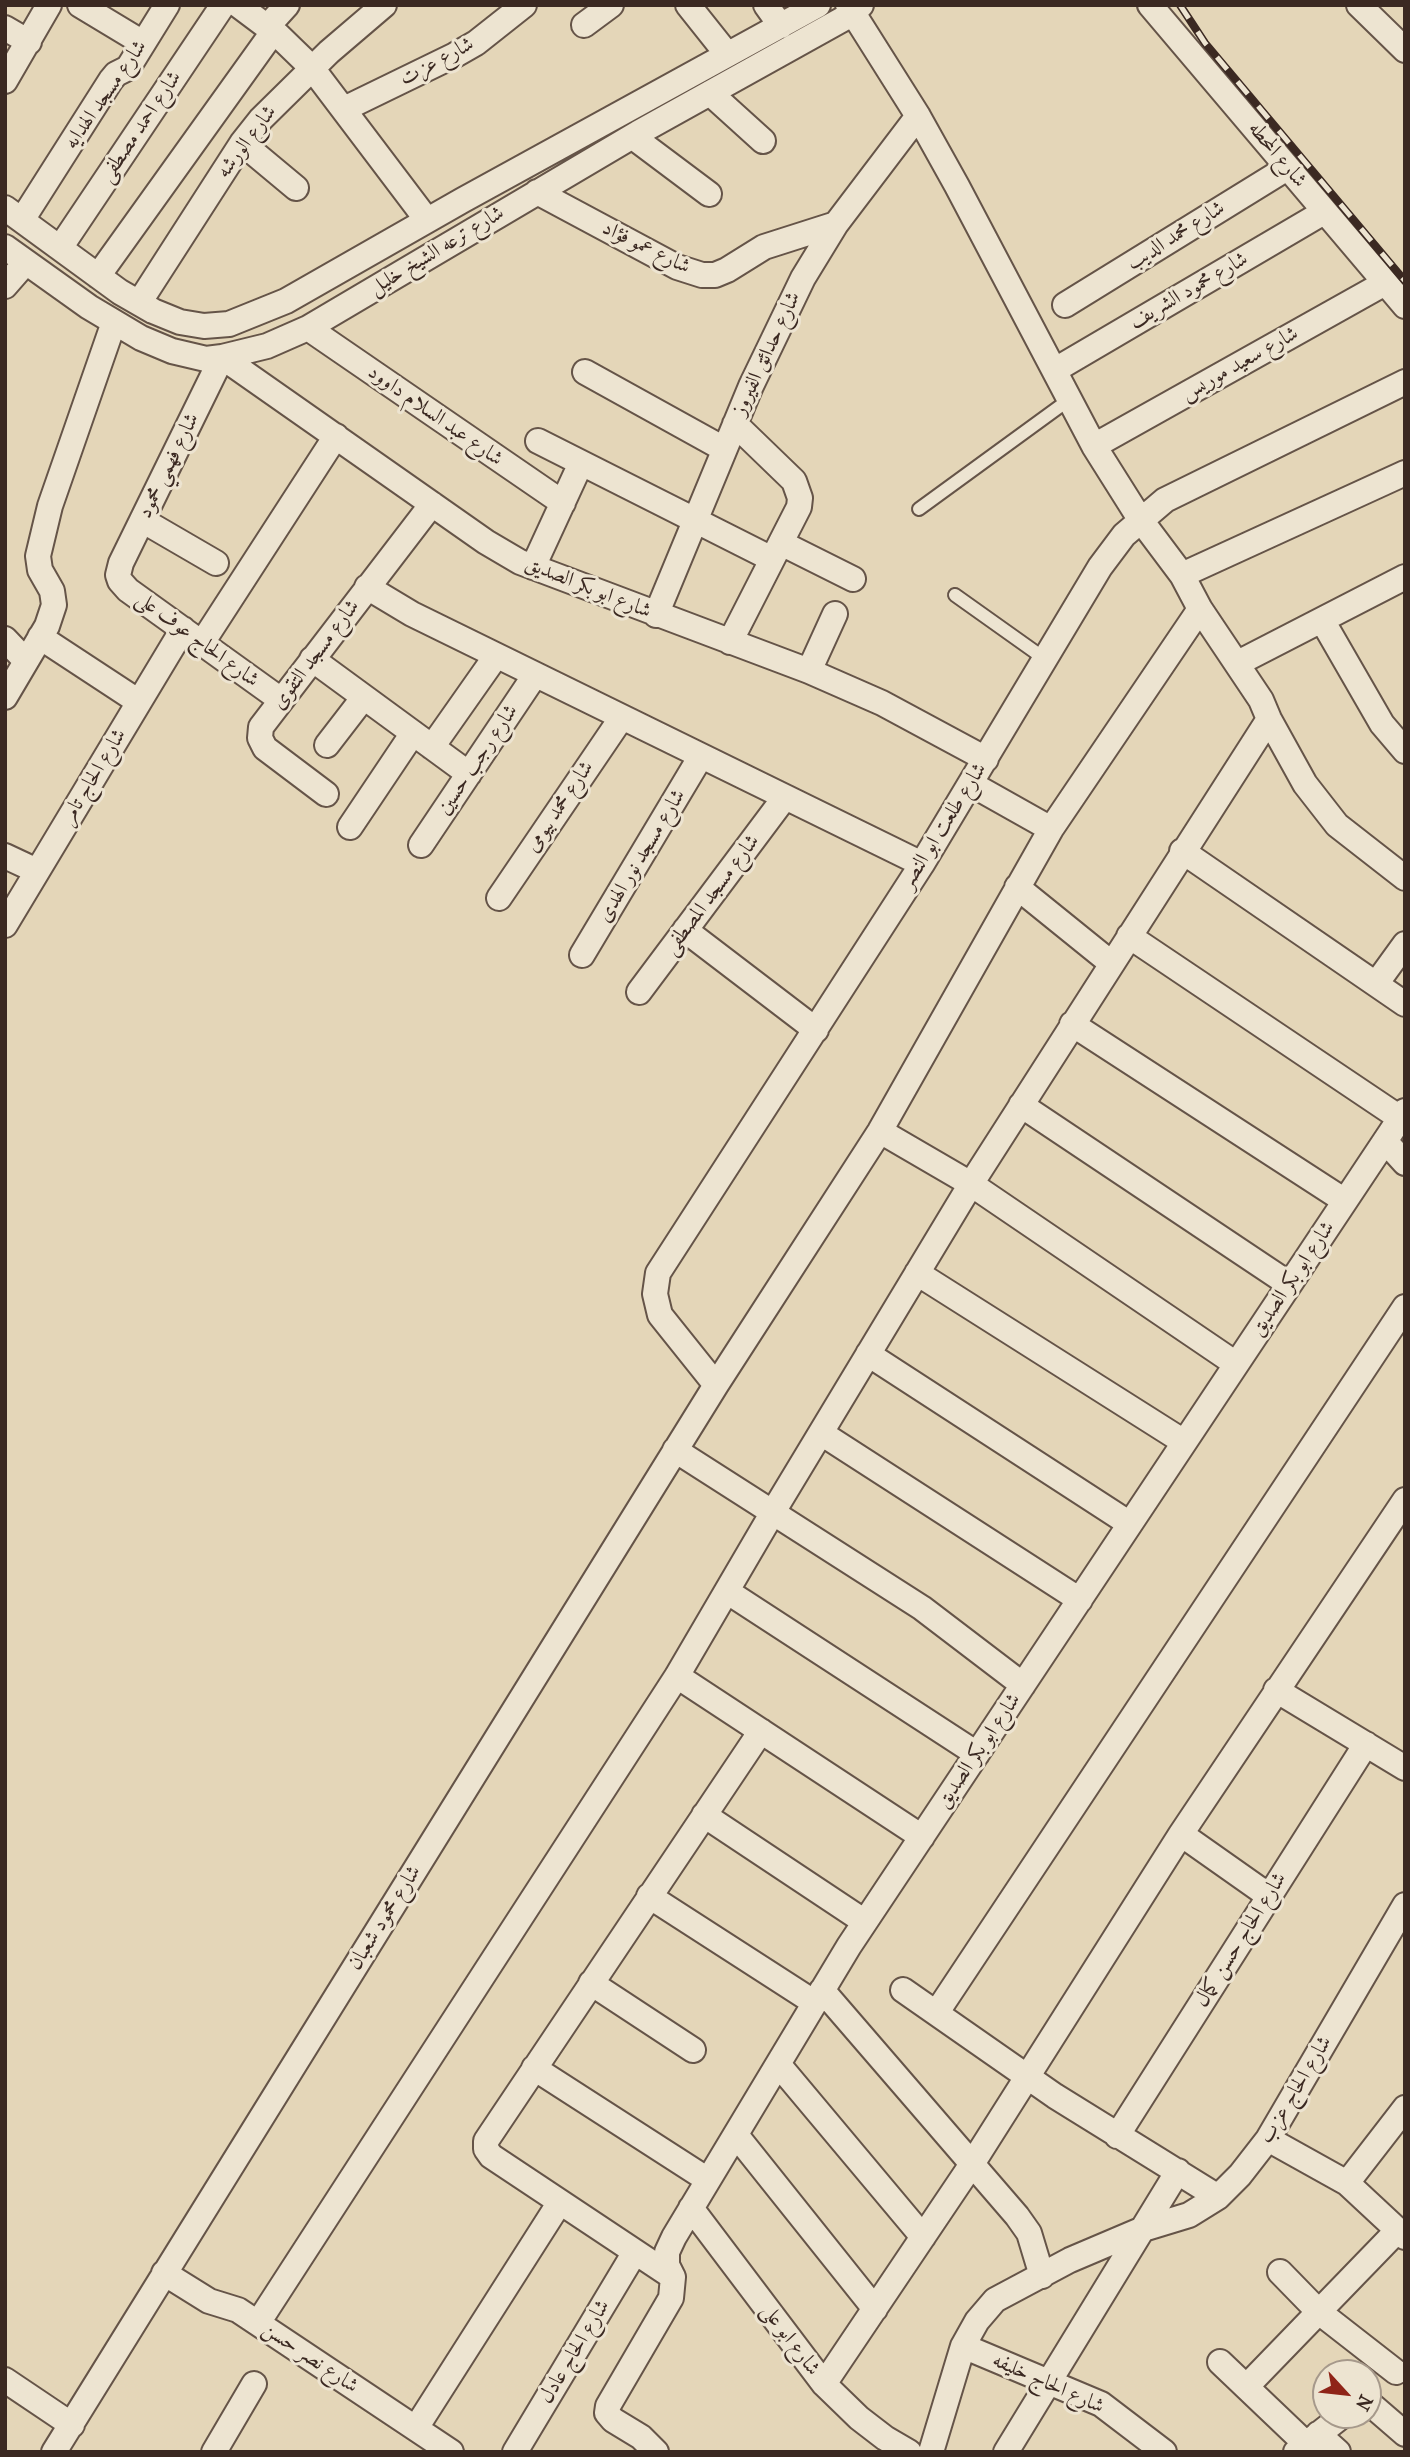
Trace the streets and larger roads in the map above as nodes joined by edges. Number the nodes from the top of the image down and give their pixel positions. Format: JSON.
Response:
{"nodes":[{"id":1,"x":49,"y":5,"type":"edge"},
{"id":2,"x":80,"y":5,"type":"edge"},
{"id":3,"x":167,"y":5,"type":"edge"},
{"id":4,"x":223,"y":5,"type":"edge"},
{"id":5,"x":238,"y":5,"type":"edge"},
{"id":6,"x":288,"y":5,"type":"edge"},
{"id":7,"x":384,"y":5,"type":"edge"},
{"id":8,"x":524,"y":5,"type":"edge"},
{"id":9,"x":611,"y":5,"type":"edge"},
{"id":10,"x":688,"y":5,"type":"edge"},
{"id":11,"x":766,"y":5,"type":"edge"},
{"id":12,"x":818,"y":5,"type":"edge"},
{"id":13,"x":1150,"y":5,"type":"edge"},
{"id":14,"x":1363,"y":6,"type":"edge"},
{"id":15,"x":854,"y":8,"type":"edge"},
{"id":16,"x":584,"y":25,"type":"dead end"},
{"id":17,"x":780,"y":26,"type":"junction"},
{"id":18,"x":5,"y":28,"type":"edge"},
{"id":19,"x":270,"y":29,"type":"junction"},
{"id":20,"x":29,"y":42,"type":"junction"},
{"id":21,"x":143,"y":43,"type":"junction"},
{"id":22,"x":1405,"y":50,"type":"edge"},
{"id":23,"x":727,"y":54,"type":"junction"},
{"id":24,"x":312,"y":68,"type":"junction"},
{"id":25,"x":5,"y":81,"type":"edge"},
{"id":26,"x":710,"y":93,"type":"junction"},
{"id":27,"x":344,"y":109,"type":"junction"},
{"id":28,"x":918,"y":116,"type":"junction"},
{"id":29,"x":633,"y":136,"type":"junction"},
{"id":30,"x":763,"y":141,"type":"dead end"},
{"id":31,"x":242,"y":143,"type":"junction"},
{"id":32,"x":1287,"y":168,"type":"junction"},
{"id":33,"x":296,"y":188,"type":"dead end"},
{"id":34,"x":537,"y":192,"type":"junction"},
{"id":35,"x":709,"y":194,"type":"dead end"},
{"id":36,"x":1324,"y":212,"type":"junction"},
{"id":37,"x":14,"y":214,"type":"edge"},
{"id":38,"x":427,"y":220,"type":"junction"},
{"id":39,"x":836,"y":224,"type":"junction"},
{"id":40,"x":5,"y":247,"type":"edge"},
{"id":41,"x":60,"y":248,"type":"junction"},
{"id":42,"x":26,"y":262,"type":"junction"},
{"id":43,"x":98,"y":276,"type":"junction"},
{"id":44,"x":1385,"y":283,"type":"junction"},
{"id":45,"x":5,"y":286,"type":"edge"},
{"id":46,"x":139,"y":303,"type":"junction"},
{"id":47,"x":1065,"y":305,"type":"dead end"},
{"id":48,"x":1405,"y":306,"type":"edge"},
{"id":49,"x":114,"y":322,"type":"junction"},
{"id":50,"x":308,"y":328,"type":"junction"},
{"id":51,"x":222,"y":358,"type":"junction"},
{"id":52,"x":1055,"y":370,"type":"junction"},
{"id":53,"x":585,"y":372,"type":"dead end"},
{"id":54,"x":1405,"y":382,"type":"edge"},
{"id":55,"x":735,"y":424,"type":"junction"},
{"id":56,"x":335,"y":436,"type":"junction"},
{"id":57,"x":538,"y":442,"type":"dead end"},
{"id":58,"x":1094,"y":446,"type":"junction"},
{"id":59,"x":724,"y":449,"type":"junction"},
{"id":60,"x":581,"y":463,"type":"junction"},
{"id":61,"x":1405,"y":473,"type":"edge"},
{"id":62,"x":563,"y":503,"type":"junction"},
{"id":63,"x":432,"y":504,"type":"junction"},
{"id":64,"x":1140,"y":519,"type":"junction"},
{"id":65,"x":142,"y":520,"type":"junction"},
{"id":66,"x":695,"y":520,"type":"junction"},
{"id":67,"x":777,"y":551,"type":"junction"},
{"id":68,"x":215,"y":563,"type":"dead end"},
{"id":69,"x":533,"y":567,"type":"junction"},
{"id":70,"x":118,"y":575,"type":"joint"},
{"id":71,"x":1182,"y":575,"type":"junction"},
{"id":72,"x":1405,"y":577,"type":"edge"},
{"id":73,"x":853,"y":579,"type":"dead end"},
{"id":74,"x":367,"y":587,"type":"junction"},
{"id":75,"x":1200,"y":609,"type":"junction"},
{"id":76,"x":835,"y":614,"type":"dead end"},
{"id":77,"x":656,"y":615,"type":"junction"},
{"id":78,"x":1322,"y":620,"type":"junction"},
{"id":79,"x":192,"y":636,"type":"junction"},
{"id":80,"x":40,"y":637,"type":"junction"},
{"id":81,"x":5,"y":639,"type":"edge"},
{"id":82,"x":730,"y":642,"type":"junction"},
{"id":83,"x":496,"y":656,"type":"junction"},
{"id":84,"x":312,"y":659,"type":"junction"},
{"id":85,"x":26,"y":661,"type":"junction"},
{"id":86,"x":1238,"y":663,"type":"junction"},
{"id":87,"x":809,"y":671,"type":"junction"},
{"id":88,"x":536,"y":675,"type":"junction"},
{"id":89,"x":5,"y":697,"type":"edge"},
{"id":90,"x":364,"y":697,"type":"junction"},
{"id":91,"x":281,"y":700,"type":"junction"},
{"id":92,"x":139,"y":702,"type":"junction"},
{"id":93,"x":622,"y":717,"type":"junction"},
{"id":94,"x":1269,"y":719,"type":"junction"},
{"id":95,"x":423,"y":740,"type":"junction"},
{"id":96,"x":327,"y":746,"type":"dead end"},
{"id":97,"x":1405,"y":751,"type":"edge"},
{"id":98,"x":701,"y":756,"type":"junction"},
{"id":99,"x":986,"y":759,"type":"junction"},
{"id":100,"x":469,"y":774,"type":"junction"},
{"id":101,"x":971,"y":784,"type":"junction"},
{"id":102,"x":326,"y":794,"type":"dead end"},
{"id":103,"x":785,"y":797,"type":"junction"},
{"id":104,"x":350,"y":827,"type":"dead end"},
{"id":105,"x":1051,"y":829,"type":"junction"},
{"id":106,"x":421,"y":845,"type":"dead end"},
{"id":107,"x":1182,"y":851,"type":"junction"},
{"id":108,"x":5,"y":856,"type":"edge"},
{"id":109,"x":922,"y":864,"type":"junction"},
{"id":110,"x":37,"y":871,"type":"junction"},
{"id":111,"x":1405,"y":878,"type":"edge"},
{"id":112,"x":1017,"y":887,"type":"junction"},
{"id":113,"x":499,"y":898,"type":"dead end"},
{"id":114,"x":5,"y":925,"type":"edge"},
{"id":115,"x":685,"y":930,"type":"junction"},
{"id":116,"x":1129,"y":936,"type":"junction"},
{"id":117,"x":1405,"y":944,"type":"edge"},
{"id":118,"x":582,"y":955,"type":"dead end"},
{"id":119,"x":1111,"y":963,"type":"junction"},
{"id":120,"x":1376,"y":984,"type":"junction"},
{"id":121,"x":639,"y":992,"type":"dead end"},
{"id":122,"x":1405,"y":1004,"type":"edge"},
{"id":123,"x":1072,"y":1024,"type":"junction"},
{"id":124,"x":816,"y":1030,"type":"junction"},
{"id":125,"x":1021,"y":1105,"type":"junction"},
{"id":126,"x":1403,"y":1115,"type":"edge"},
{"id":127,"x":880,"y":1131,"type":"junction"},
{"id":128,"x":1385,"y":1142,"type":"junction"},
{"id":129,"x":1405,"y":1163,"type":"edge"},
{"id":130,"x":971,"y":1184,"type":"junction"},
{"id":131,"x":1345,"y":1201,"type":"junction"},
{"id":132,"x":917,"y":1273,"type":"junction"},
{"id":133,"x":1289,"y":1284,"type":"junction"},
{"id":134,"x":1405,"y":1307,"type":"edge"},
{"id":135,"x":869,"y":1354,"type":"junction"},
{"id":136,"x":1236,"y":1363,"type":"junction"},
{"id":137,"x":716,"y":1385,"type":"junction"},
{"id":138,"x":821,"y":1433,"type":"junction"},
{"id":139,"x":1184,"y":1442,"type":"junction"},
{"id":140,"x":675,"y":1450,"type":"junction"},
{"id":141,"x":1405,"y":1500,"type":"edge"},
{"id":142,"x":773,"y":1512,"type":"junction"},
{"id":143,"x":1130,"y":1524,"type":"junction"},
{"id":144,"x":728,"y":1592,"type":"junction"},
{"id":145,"x":1080,"y":1600,"type":"junction"},
{"id":146,"x":677,"y":1676,"type":"junction"},
{"id":147,"x":1023,"y":1685,"type":"junction"},
{"id":148,"x":1276,"y":1690,"type":"junction"},
{"id":149,"x":761,"y":1731,"type":"junction"},
{"id":150,"x":1366,"y":1744,"type":"junction"},
{"id":151,"x":977,"y":1754,"type":"junction"},
{"id":152,"x":1405,"y":1768,"type":"edge"},
{"id":153,"x":704,"y":1815,"type":"junction"},
{"id":154,"x":1181,"y":1834,"type":"junction"},
{"id":155,"x":922,"y":1837,"type":"junction"},
{"id":156,"x":649,"y":1896,"type":"junction"},
{"id":157,"x":1269,"y":1896,"type":"junction"},
{"id":158,"x":1405,"y":1905,"type":"edge"},
{"id":159,"x":864,"y":1922,"type":"junction"},
{"id":160,"x":591,"y":1983,"type":"junction"},
{"id":161,"x":903,"y":1990,"type":"dead end"},
{"id":162,"x":818,"y":1997,"type":"junction"},
{"id":163,"x":937,"y":2012,"type":"junction"},
{"id":164,"x":694,"y":2050,"type":"dead end"},
{"id":165,"x":778,"y":2064,"type":"junction"},
{"id":166,"x":534,"y":2068,"type":"junction"},
{"id":167,"x":1028,"y":2076,"type":"junction"},
{"id":168,"x":1403,"y":2114,"type":"edge"},
{"id":169,"x":736,"y":2135,"type":"junction"},
{"id":170,"x":1117,"y":2136,"type":"junction"},
{"id":171,"x":1268,"y":2140,"type":"junction"},
{"id":172,"x":972,"y":2164,"type":"junction"},
{"id":173,"x":1178,"y":2171,"type":"junction"},
{"id":174,"x":708,"y":2180,"type":"junction"},
{"id":175,"x":1347,"y":2183,"type":"junction"},
{"id":176,"x":1218,"y":2197,"type":"junction"},
{"id":177,"x":560,"y":2202,"type":"junction"},
{"id":178,"x":691,"y":2208,"type":"junction"},
{"id":179,"x":1143,"y":2228,"type":"junction"},
{"id":180,"x":1401,"y":2234,"type":"edge"},
{"id":181,"x":923,"y":2237,"type":"junction"},
{"id":182,"x":635,"y":2252,"type":"junction"},
{"id":183,"x":1280,"y":2272,"type":"dead end"},
{"id":184,"x":164,"y":2273,"type":"junction"},
{"id":185,"x":1042,"y":2276,"type":"junction"},
{"id":186,"x":673,"y":2277,"type":"junction"},
{"id":187,"x":875,"y":2309,"type":"junction"},
{"id":188,"x":1319,"y":2312,"type":"junction"},
{"id":189,"x":258,"y":2323,"type":"junction"},
{"id":190,"x":963,"y":2346,"type":"junction"},
{"id":191,"x":1220,"y":2362,"type":"dead end"},
{"id":192,"x":1400,"y":2369,"type":"edge"},
{"id":193,"x":5,"y":2380,"type":"edge"},
{"id":194,"x":1049,"y":2381,"type":"junction"},
{"id":195,"x":254,"y":2384,"type":"dead end"},
{"id":196,"x":824,"y":2384,"type":"junction"},
{"id":197,"x":1382,"y":2384,"type":"edge"},
{"id":198,"x":1246,"y":2387,"type":"junction"},
{"id":199,"x":1382,"y":2414,"type":"edge"},
{"id":200,"x":72,"y":2425,"type":"junction"},
{"id":201,"x":416,"y":2428,"type":"junction"},
{"id":202,"x":1325,"y":2429,"type":"edge"},
{"id":203,"x":1405,"y":2434,"type":"edge"},
{"id":204,"x":1307,"y":2443,"type":"edge"},
{"id":205,"x":648,"y":2449,"type":"edge"},
{"id":206,"x":54,"y":2452,"type":"edge"},
{"id":207,"x":214,"y":2452,"type":"edge"},
{"id":208,"x":451,"y":2452,"type":"edge"},
{"id":209,"x":515,"y":2452,"type":"edge"},
{"id":210,"x":909,"y":2452,"type":"edge"},
{"id":211,"x":931,"y":2452,"type":"edge"},
{"id":212,"x":1006,"y":2452,"type":"edge"},
{"id":213,"x":1164,"y":2452,"type":"edge"},
{"id":214,"x":1338,"y":2452,"type":"edge"}],
"edges":[{"from":1,"to":20,"type":"street"},
{"from":2,"to":21,"type":"street"},
{"from":3,"to":21,"type":"street","name":"شارع مسجد الهدايه"},
{"from":4,"to":41,"type":"street","name":"شارع احمد مصطفى"},
{"from":5,"to":19,"type":"street"},
{"from":6,"to":19,"type":"street"},
{"from":7,"to":24,"type":"street","name":"شارع الورشه"},
{"from":8,"to":27,"type":"street","name":"شارع عزت"},
{"from":9,"to":16,"type":"street"},
{"from":10,"to":23,"type":"street"},
{"from":11,"to":17,"type":"street"},
{"from":12,"to":17,"type":"street","name":"شارع ترعه الشيخ خليل"},
{"from":13,"to":32,"type":"street","name":"شارع المحطه"},
{"from":14,"to":22,"type":"street"},
{"from":15,"to":26,"type":"street","name":"شارع ترعه الشيخ خليل"},
{"from":15,"to":28,"type":"street"},
{"from":17,"to":23,"type":"street","name":"شارع ترعه الشيخ خليل"},
{"from":18,"to":20,"type":"street"},
{"from":19,"to":24,"type":"street"},
{"from":19,"to":43,"type":"street"},
{"from":20,"to":25,"type":"street"},
{"from":21,"to":37,"type":"street","name":"شارع مسجد الهدايه"},
{"from":23,"to":38,"type":"street","name":"شارع ترعه الشيخ خليل"},
{"from":24,"to":27,"type":"street"},
{"from":24,"to":31,"type":"street","name":"شارع الورشه"},
{"from":26,"to":29,"type":"street","name":"شارع ترعه الشيخ خليل"},
{"from":26,"to":30,"type":"street"},
{"from":27,"to":38,"type":"street"},
{"from":28,"to":39,"type":"street","name":"شارع حدائق الفيروز"},
{"from":28,"to":52,"type":"street"},
{"from":29,"to":34,"type":"street","name":"شارع ترعه الشيخ خليل"},
{"from":29,"to":35,"type":"street"},
{"from":31,"to":33,"type":"street"},
{"from":31,"to":46,"type":"street","name":"شارع الورشه"},
{"from":32,"to":36,"type":"street","name":"شارع المحطه"},
{"from":32,"to":47,"type":"street","name":"شارع محمد الديب"},
{"from":34,"to":39,"type":"street","name":"شارع عمو فؤاد"},
{"from":34,"to":50,"type":"street","name":"شارع ترعه الشيخ خليل"},
{"from":36,"to":44,"type":"street","name":"شارع المحطه"},
{"from":36,"to":52,"type":"street","name":"شارع محمود الشريف"},
{"from":37,"to":41,"type":"street","name":"شارع ترعه الشيخ خليل"},
{"from":38,"to":46,"type":"street","name":"شارع ترعه الشيخ خليل"},
{"from":39,"to":55,"type":"street","name":"شارع حدائق الفيروز"},
{"from":40,"to":42,"type":"street","name":"شارع ترعه الشيخ خليل"},
{"from":41,"to":43,"type":"street","name":"شارع ترعه الشيخ خليل"},
{"from":42,"to":45,"type":"street"},
{"from":42,"to":49,"type":"street","name":"شارع ترعه الشيخ خليل"},
{"from":43,"to":46,"type":"street","name":"شارع ترعه الشيخ خليل"},
{"from":44,"to":48,"type":"street","name":"شارع المحطه"},
{"from":44,"to":58,"type":"street","name":"شارع سعيد موريس"},
{"from":49,"to":51,"type":"street","name":"شارع ترعه الشيخ خليل"},
{"from":49,"to":80,"type":"street"},
{"from":50,"to":51,"type":"street","name":"شارع ترعه الشيخ خليل"},
{"from":50,"to":62,"type":"street","name":"شارع عبد السلام داوود"},
{"from":51,"to":56,"type":"street","name":"شارع ابو بكر الصديق"},
{"from":51,"to":65,"type":"street","name":"شارع فهمي محمود"},
{"from":52,"to":58,"type":"street"},
{"from":53,"to":59,"type":"street"},
{"from":54,"to":64,"type":"street","name":"شارع طلعت ابو النصر"},
{"from":55,"to":59,"type":"street","name":"شارع حدائق الفيروز"},
{"from":55,"to":67,"type":"street"},
{"from":56,"to":63,"type":"street","name":"شارع ابو بكر الصديق"},
{"from":56,"to":79,"type":"street","name":"شارع الحاج تامر"},
{"from":57,"to":60,"type":"street"},
{"from":58,"to":64,"type":"street"},
{"from":59,"to":66,"type":"street","name":"شارع حدائق الفيروز"},
{"from":60,"to":62,"type":"street"},
{"from":60,"to":66,"type":"street"},
{"from":61,"to":71,"type":"street"},
{"from":62,"to":69,"type":"street"},
{"from":63,"to":69,"type":"street","name":"شارع ابو بكر الصديق"},
{"from":63,"to":74,"type":"street","name":"شارع مسجد التقوى"},
{"from":64,"to":71,"type":"street"},
{"from":64,"to":99,"type":"street","name":"شارع طلعت ابو النصر"},
{"from":65,"to":68,"type":"street"},
{"from":65,"to":70,"type":"street","name":"شارع فهمي محمود"},
{"from":66,"to":67,"type":"street"},
{"from":66,"to":77,"type":"street","name":"شارع حدائق الفيروز"},
{"from":67,"to":73,"type":"street"},
{"from":67,"to":82,"type":"street"},
{"from":69,"to":77,"type":"street","name":"شارع ابو بكر الصديق"},
{"from":70,"to":79,"type":"street","name":"شارع الحاج عوف على"},
{"from":71,"to":75,"type":"street"},
{"from":72,"to":78,"type":"street"},
{"from":74,"to":83,"type":"street"},
{"from":74,"to":84,"type":"street","name":"شارع مسجد التقوى"},
{"from":75,"to":86,"type":"street"},
{"from":75,"to":105,"type":"street","name":"شارع محمود شعبان"},
{"from":76,"to":87,"type":"street"},
{"from":77,"to":82,"type":"street","name":"شارع ابو بكر الصديق"},
{"from":78,"to":86,"type":"street"},
{"from":78,"to":97,"type":"street"},
{"from":79,"to":91,"type":"street","name":"شارع الحاج عوف على"},
{"from":79,"to":92,"type":"street","name":"شارع الحاج تامر"},
{"from":80,"to":85,"type":"street"},
{"from":80,"to":92,"type":"street"},
{"from":81,"to":85,"type":"street"},
{"from":82,"to":87,"type":"street","name":"شارع ابو بكر الصديق"},
{"from":83,"to":88,"type":"street"},
{"from":83,"to":95,"type":"street"},
{"from":84,"to":90,"type":"street"},
{"from":84,"to":91,"type":"street","name":"شارع مسجد التقوى"},
{"from":85,"to":89,"type":"street"},
{"from":86,"to":94,"type":"street"},
{"from":87,"to":99,"type":"street","name":"شارع ابو بكر الصديق"},
{"from":88,"to":93,"type":"street"},
{"from":88,"to":100,"type":"street","name":"شارع رجب حسين"},
{"from":90,"to":95,"type":"street"},
{"from":90,"to":96,"type":"street"},
{"from":91,"to":102,"type":"street","name":"شارع مسجد التقوى"},
{"from":92,"to":110,"type":"street","name":"شارع الحاج تامر"},
{"from":93,"to":98,"type":"street"},
{"from":93,"to":113,"type":"street","name":"شارع محمد بيومى"},
{"from":94,"to":107,"type":"street"},
{"from":94,"to":111,"type":"street"},
{"from":95,"to":100,"type":"street"},
{"from":95,"to":104,"type":"street"},
{"from":98,"to":103,"type":"street"},
{"from":98,"to":118,"type":"street","name":"شارع مسجد نور الهدى"},
{"from":99,"to":101,"type":"street","name":"شارع طلعت ابو النصر"},
{"from":100,"to":106,"type":"street","name":"شارع رجب حسين"},
{"from":101,"to":105,"type":"street"},
{"from":101,"to":109,"type":"street","name":"شارع طلعت ابو النصر"},
{"from":103,"to":109,"type":"street"},
{"from":103,"to":115,"type":"street","name":"شارع مسجد المصطفى"},
{"from":105,"to":112,"type":"street","name":"شارع محمود شعبان"},
{"from":107,"to":116,"type":"street"},
{"from":107,"to":120,"type":"street"},
{"from":108,"to":110,"type":"street"},
{"from":109,"to":124,"type":"street","name":"شارع طلعت ابو النصر"},
{"from":110,"to":114,"type":"street","name":"شارع الحاج تامر"},
{"from":112,"to":119,"type":"street"},
{"from":112,"to":127,"type":"street","name":"شارع محمود شعبان"},
{"from":115,"to":121,"type":"street","name":"شارع مسجد المصطفى"},
{"from":115,"to":124,"type":"street"},
{"from":116,"to":119,"type":"street"},
{"from":116,"to":126,"type":"street"},
{"from":117,"to":120,"type":"street"},
{"from":119,"to":123,"type":"street"},
{"from":120,"to":122,"type":"street"},
{"from":123,"to":125,"type":"street"},
{"from":123,"to":131,"type":"street"},
{"from":124,"to":137,"type":"street","name":"شارع طلعت ابو النصر"},
{"from":125,"to":130,"type":"street"},
{"from":125,"to":133,"type":"street"},
{"from":126,"to":128,"type":"street","name":"شارع ابو بكر الصديق"},
{"from":127,"to":130,"type":"street"},
{"from":127,"to":137,"type":"street","name":"شارع محمود شعبان"},
{"from":128,"to":129,"type":"street"},
{"from":128,"to":131,"type":"street","name":"شارع ابو بكر الصديق"},
{"from":130,"to":132,"type":"street"},
{"from":130,"to":136,"type":"street"},
{"from":131,"to":133,"type":"street","name":"شارع ابو بكر الصديق"},
{"from":132,"to":135,"type":"street"},
{"from":132,"to":139,"type":"street"},
{"from":133,"to":136,"type":"street","name":"شارع ابو بكر الصديق"},
{"from":134,"to":163,"type":"street"},
{"from":135,"to":138,"type":"street"},
{"from":135,"to":143,"type":"street"},
{"from":136,"to":139,"type":"street","name":"شارع ابو بكر الصديق"},
{"from":137,"to":140,"type":"street","name":"شارع محمود شعبان"},
{"from":138,"to":142,"type":"street"},
{"from":138,"to":145,"type":"street"},
{"from":139,"to":143,"type":"street","name":"شارع ابو بكر الصديق"},
{"from":140,"to":142,"type":"street"},
{"from":140,"to":184,"type":"street","name":"شارع محمود شعبان"},
{"from":141,"to":148,"type":"street"},
{"from":142,"to":144,"type":"street"},
{"from":142,"to":147,"type":"street"},
{"from":143,"to":145,"type":"street","name":"شارع ابو بكر الصديق"},
{"from":144,"to":146,"type":"street"},
{"from":144,"to":151,"type":"street"},
{"from":145,"to":147,"type":"street","name":"شارع ابو بكر الصديق"},
{"from":146,"to":149,"type":"street"},
{"from":146,"to":189,"type":"street"},
{"from":147,"to":151,"type":"street","name":"شارع ابو بكر الصديق"},
{"from":148,"to":150,"type":"street"},
{"from":148,"to":154,"type":"street"},
{"from":149,"to":153,"type":"street"},
{"from":149,"to":155,"type":"street"},
{"from":150,"to":152,"type":"street"},
{"from":150,"to":157,"type":"street","name":"شارع الحاج حسن كمال"},
{"from":151,"to":155,"type":"street","name":"شارع ابو بكر الصديق"},
{"from":153,"to":156,"type":"street"},
{"from":153,"to":159,"type":"street"},
{"from":154,"to":157,"type":"street"},
{"from":154,"to":167,"type":"street"},
{"from":155,"to":159,"type":"street","name":"شارع ابو بكر الصديق"},
{"from":156,"to":160,"type":"street"},
{"from":156,"to":162,"type":"street"},
{"from":157,"to":170,"type":"street","name":"شارع الحاج حسن كمال"},
{"from":158,"to":171,"type":"street","name":"شارع الحاج عزب"},
{"from":159,"to":162,"type":"street","name":"شارع ابو بكر الصديق"},
{"from":160,"to":164,"type":"street"},
{"from":160,"to":166,"type":"street"},
{"from":161,"to":163,"type":"street"},
{"from":162,"to":165,"type":"street","name":"شارع ابو بكر الصديق"},
{"from":162,"to":172,"type":"street"},
{"from":163,"to":167,"type":"street"},
{"from":165,"to":169,"type":"street","name":"شارع ابو بكر الصديق"},
{"from":165,"to":181,"type":"street"},
{"from":166,"to":174,"type":"street"},
{"from":166,"to":177,"type":"street"},
{"from":167,"to":170,"type":"street"},
{"from":167,"to":172,"type":"street"},
{"from":168,"to":175,"type":"street"},
{"from":169,"to":174,"type":"street","name":"شارع ابو بكر الصديق"},
{"from":169,"to":187,"type":"street"},
{"from":170,"to":173,"type":"street"},
{"from":171,"to":175,"type":"street"},
{"from":171,"to":176,"type":"street","name":"شارع الحاج عزب"},
{"from":172,"to":181,"type":"street"},
{"from":172,"to":185,"type":"street"},
{"from":173,"to":176,"type":"street"},
{"from":173,"to":179,"type":"street"},
{"from":174,"to":178,"type":"street","name":"شارع ابو بكر الصديق"},
{"from":175,"to":180,"type":"street"},
{"from":176,"to":179,"type":"street","name":"شارع الحاج عزب"},
{"from":177,"to":182,"type":"street"},
{"from":177,"to":201,"type":"street"},
{"from":178,"to":186,"type":"street","name":"شارع ابو بكر الصديق"},
{"from":178,"to":196,"type":"street","name":"شارع ابو على"},
{"from":179,"to":185,"type":"street","name":"شارع الحاج عزب"},
{"from":179,"to":194,"type":"street"},
{"from":180,"to":188,"type":"street"},
{"from":181,"to":187,"type":"street"},
{"from":182,"to":186,"type":"street"},
{"from":182,"to":209,"type":"street","name":"شارع الحاج عادل"},
{"from":183,"to":188,"type":"street"},
{"from":184,"to":189,"type":"street","name":"شارع نصر حسن"},
{"from":184,"to":200,"type":"street","name":"شارع محمود شعبان"},
{"from":185,"to":190,"type":"street","name":"شارع الحاج عزب"},
{"from":186,"to":205,"type":"street","name":"شارع ابو بكر الصديق"},
{"from":187,"to":196,"type":"street"},
{"from":188,"to":192,"type":"street"},
{"from":188,"to":198,"type":"street"},
{"from":189,"to":201,"type":"street","name":"شارع نصر حسن"},
{"from":190,"to":194,"type":"street","name":"شارع الحاج خليفه"},
{"from":190,"to":211,"type":"street","name":"شارع الحاج عزب"},
{"from":191,"to":198,"type":"street"},
{"from":192,"to":197,"type":"street"},
{"from":193,"to":200,"type":"street"},
{"from":194,"to":212,"type":"street"},
{"from":194,"to":213,"type":"street","name":"شارع الحاج خليفه"},
{"from":195,"to":207,"type":"street"},
{"from":196,"to":210,"type":"street","name":"شارع ابو على"},
{"from":198,"to":204,"type":"street"},
{"from":199,"to":203,"type":"street"},
{"from":200,"to":206,"type":"street","name":"شارع محمود شعبان"},
{"from":201,"to":208,"type":"street","name":"شارع نصر حسن"},
{"from":202,"to":204,"type":"street"},
{"from":204,"to":214,"type":"street"}]}
